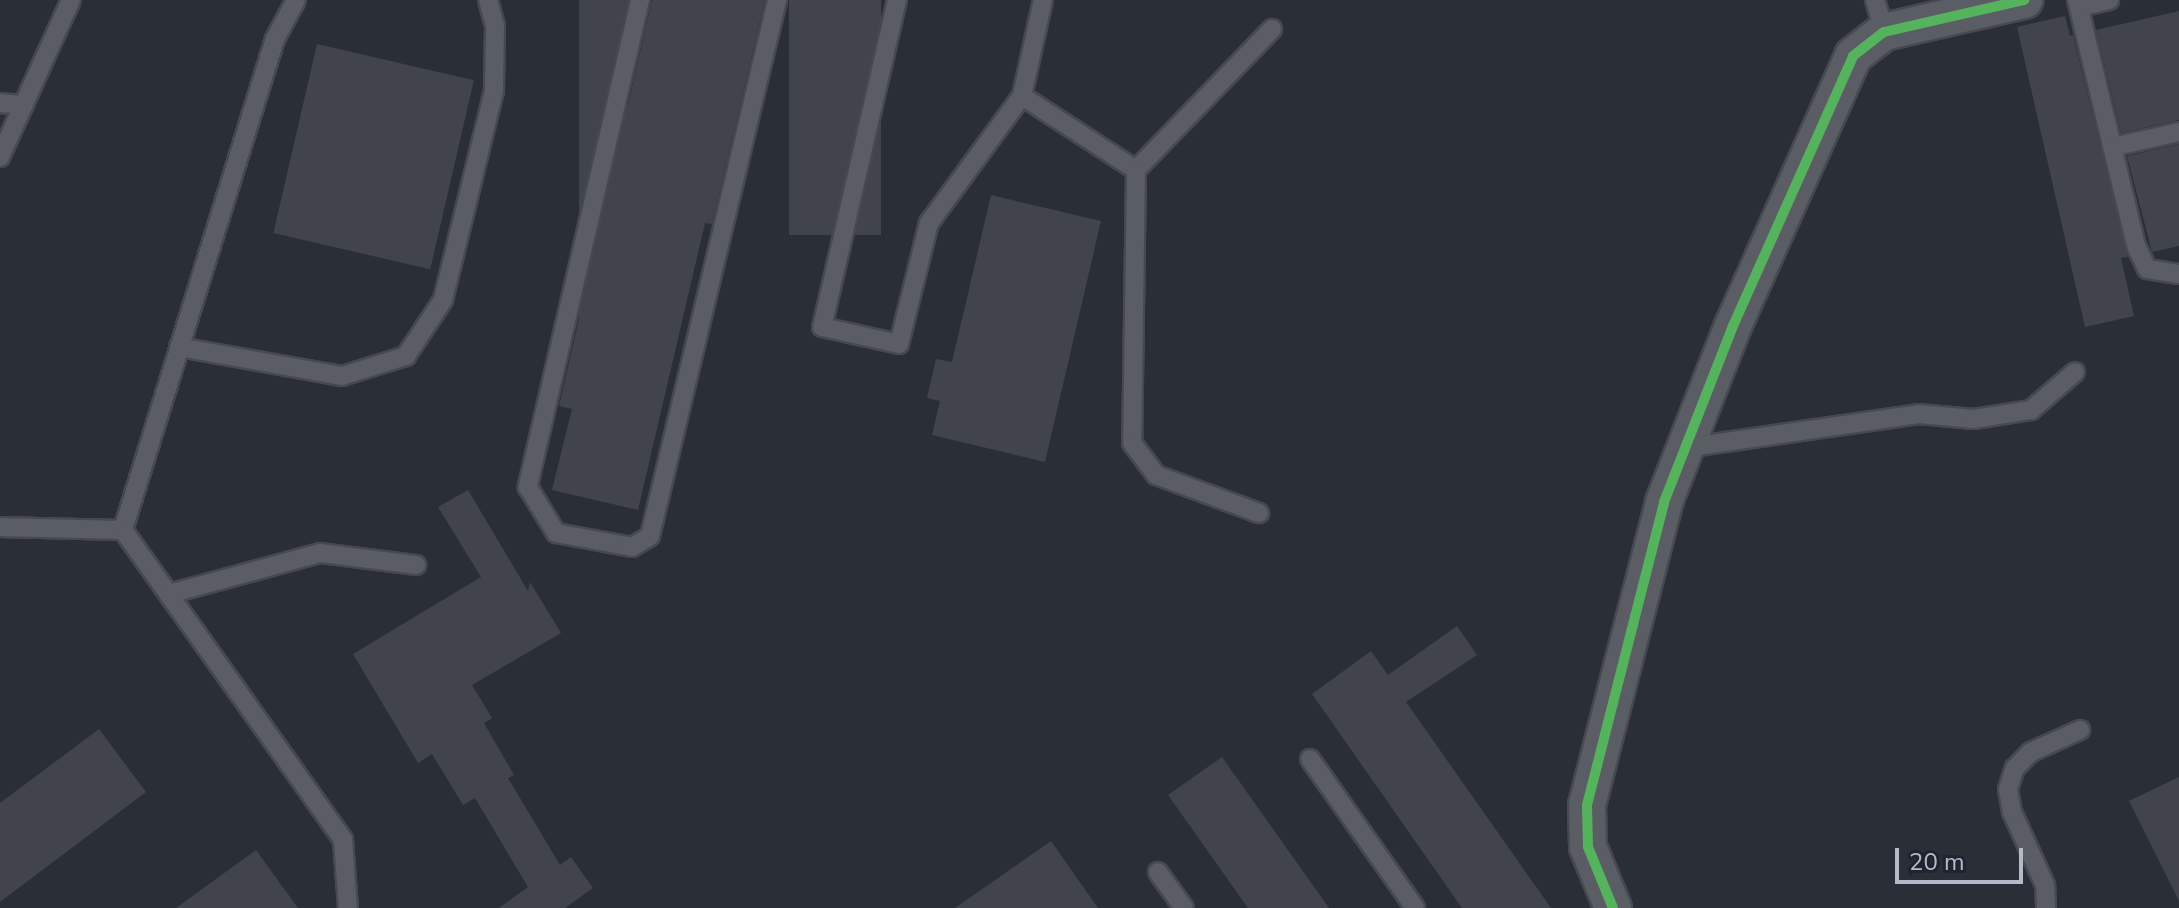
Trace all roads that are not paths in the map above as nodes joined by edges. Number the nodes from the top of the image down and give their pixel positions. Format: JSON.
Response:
{"nodes":[{"id":1,"x":71,"y":0,"type":"edge"},
{"id":2,"x":296,"y":0,"type":"edge"},
{"id":3,"x":488,"y":0,"type":"edge"},
{"id":4,"x":640,"y":0,"type":"edge"},
{"id":5,"x":777,"y":0,"type":"edge"},
{"id":6,"x":897,"y":0,"type":"edge"},
{"id":7,"x":1043,"y":0,"type":"edge"},
{"id":8,"x":2024,"y":0,"type":"edge"},
{"id":9,"x":2109,"y":0,"type":"edge"},
{"id":10,"x":2078,"y":4,"type":"edge"},
{"id":11,"x":1880,"y":16,"type":"edge"},
{"id":12,"x":1272,"y":29,"type":"dead end"},
{"id":13,"x":1022,"y":96,"type":"junction"},
{"id":14,"x":0,"y":103,"type":"edge"},
{"id":15,"x":24,"y":105,"type":"junction"},
{"id":16,"x":2179,"y":132,"type":"edge"},
{"id":17,"x":2112,"y":147,"type":"junction"},
{"id":18,"x":0,"y":157,"type":"edge"},
{"id":19,"x":1136,"y":170,"type":"junction"},
{"id":20,"x":2179,"y":274,"type":"edge"},
{"id":21,"x":179,"y":347,"type":"junction"},
{"id":22,"x":2075,"y":372,"type":"dead end"},
{"id":23,"x":1684,"y":448,"type":"junction"},
{"id":24,"x":1259,"y":513,"type":"dead end"},
{"id":25,"x":0,"y":527,"type":"edge"},
{"id":26,"x":123,"y":530,"type":"junction"},
{"id":27,"x":416,"y":565,"type":"dead end"},
{"id":28,"x":169,"y":594,"type":"junction"},
{"id":29,"x":2080,"y":730,"type":"dead end"},
{"id":30,"x":1310,"y":759,"type":"dead end"},
{"id":31,"x":1158,"y":872,"type":"dead end"},
{"id":32,"x":348,"y":908,"type":"edge"},
{"id":33,"x":1184,"y":908,"type":"edge"},
{"id":34,"x":1415,"y":908,"type":"edge"},
{"id":35,"x":1613,"y":908,"type":"edge"},
{"id":36,"x":2046,"y":908,"type":"edge"}],
"edges":[{"from":1,"to":15,"type":"lane"},
{"from":2,"to":21,"type":"lane"},
{"from":3,"to":21,"type":"lane"},
{"from":4,"to":5,"type":"lane"},
{"from":6,"to":13,"type":"lane"},
{"from":7,"to":13,"type":"lane"},
{"from":8,"to":11,"type":"street"},
{"from":9,"to":10,"type":"lane"},
{"from":10,"to":17,"type":"lane"},
{"from":11,"to":23,"type":"street"},
{"from":12,"to":19,"type":"lane"},
{"from":13,"to":19,"type":"lane"},
{"from":14,"to":15,"type":"lane"},
{"from":15,"to":18,"type":"lane"},
{"from":16,"to":17,"type":"lane"},
{"from":17,"to":20,"type":"lane"},
{"from":19,"to":24,"type":"lane"},
{"from":21,"to":26,"type":"lane"},
{"from":22,"to":23,"type":"lane"},
{"from":23,"to":35,"type":"street"},
{"from":25,"to":26,"type":"lane"},
{"from":26,"to":28,"type":"lane"},
{"from":27,"to":28,"type":"lane"},
{"from":28,"to":32,"type":"lane"},
{"from":29,"to":36,"type":"lane"},
{"from":30,"to":34,"type":"lane"},
{"from":31,"to":33,"type":"lane"}]}
